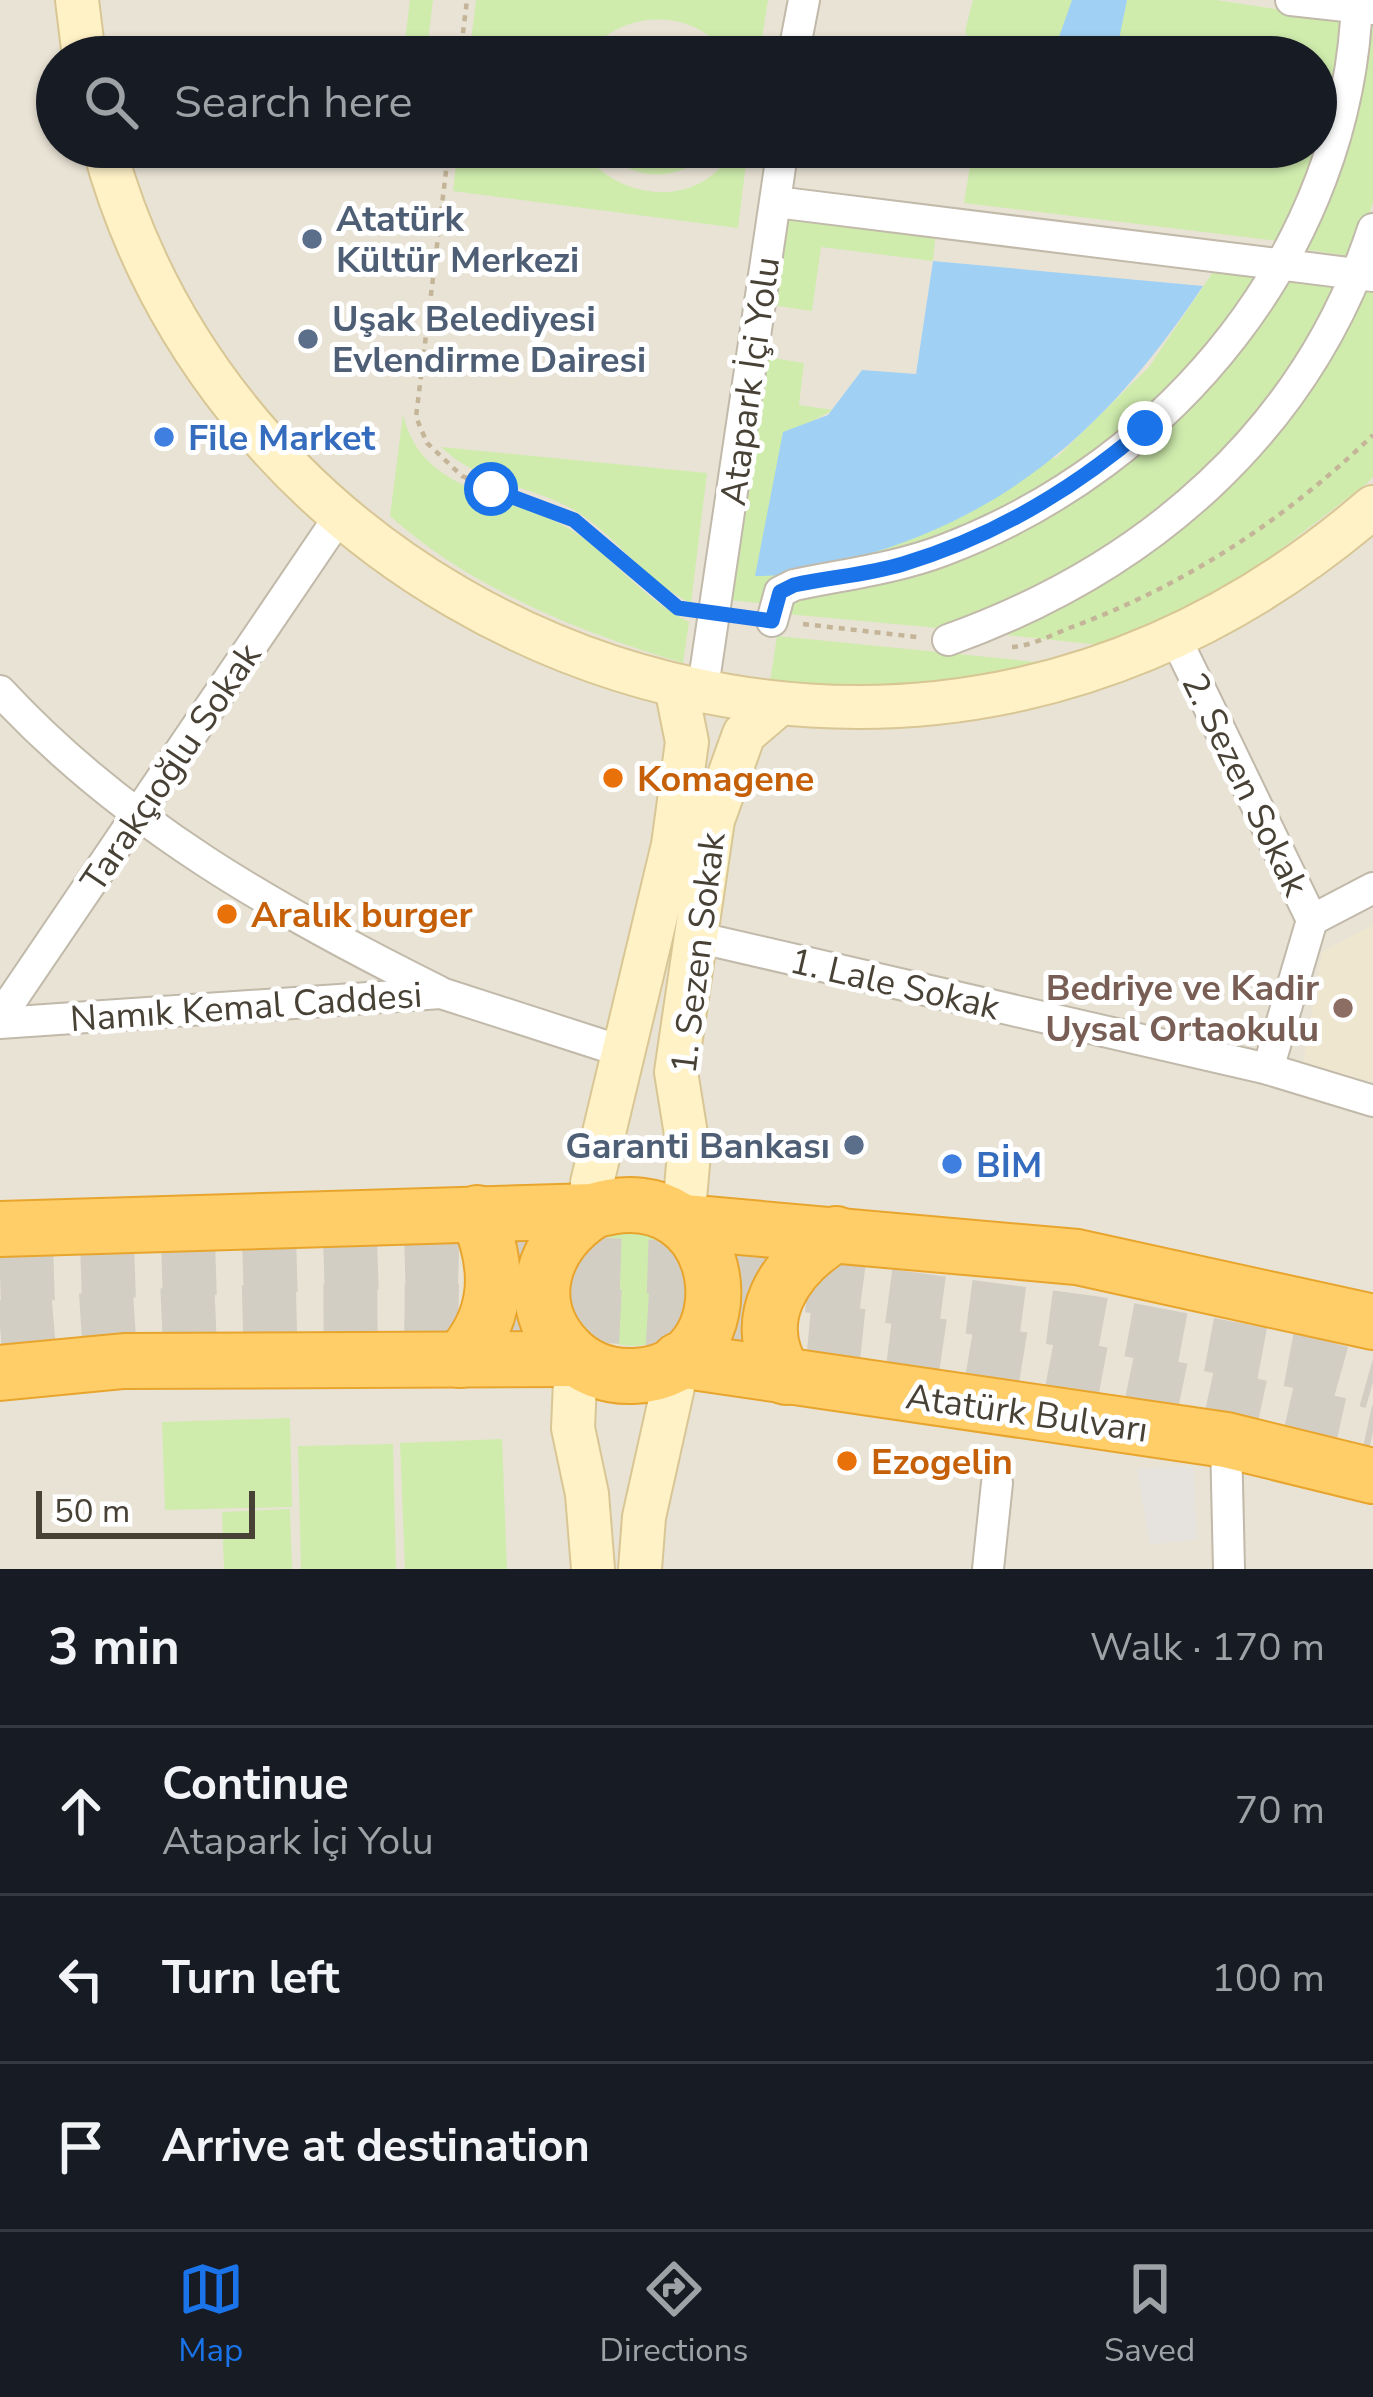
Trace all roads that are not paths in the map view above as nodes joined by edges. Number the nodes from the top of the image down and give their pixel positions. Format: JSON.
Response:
{"nodes":[{"id":1,"x":77,"y":0,"type":"edge"},
{"id":2,"x":804,"y":0,"type":"edge"},
{"id":3,"x":1292,"y":0,"type":"edge"},
{"id":4,"x":1362,"y":5,"type":"edge"},
{"id":5,"x":81,"y":36,"type":"edge"},
{"id":6,"x":797,"y":36,"type":"edge"},
{"id":7,"x":1337,"y":130,"type":"edge"},
{"id":8,"x":112,"y":168,"type":"edge"},
{"id":9,"x":780,"y":168,"type":"edge"},
{"id":10,"x":1324,"y":168,"type":"edge"},
{"id":11,"x":776,"y":202,"type":"junction"},
{"id":12,"x":1373,"y":230,"type":"edge"},
{"id":13,"x":1287,"y":261,"type":"junction"},
{"id":14,"x":1366,"y":275,"type":"edge"},
{"id":15,"x":1373,"y":507,"type":"edge"},
{"id":16,"x":339,"y":517,"type":"junction"},
{"id":17,"x":772,"y":621,"type":"road end"},
{"id":18,"x":1175,"y":638,"type":"junction"},
{"id":19,"x":948,"y":640,"type":"road end"},
{"id":20,"x":689,"y":690,"type":"junction"},
{"id":21,"x":0,"y":691,"type":"edge"},
{"id":22,"x":778,"y":704,"type":"junction"},
{"id":23,"x":136,"y":817,"type":"junction"},
{"id":24,"x":1373,"y":888,"type":"edge"},
{"id":25,"x":1312,"y":920,"type":"junction"},
{"id":26,"x":696,"y":937,"type":"junction"},
{"id":27,"x":441,"y":993,"type":"junction"},
{"id":28,"x":0,"y":1020,"type":"edge"},
{"id":29,"x":627,"y":1053,"type":"junction"},
{"id":30,"x":1268,"y":1070,"type":"junction"},
{"id":31,"x":1373,"y":1101,"type":"edge"},
{"id":32,"x":593,"y":1211,"type":"junction"},
{"id":33,"x":477,"y":1213,"type":"junction"},
{"id":34,"x":682,"y":1222,"type":"junction"},
{"id":35,"x":0,"y":1229,"type":"edge"},
{"id":36,"x":836,"y":1234,"type":"junction"},
{"id":37,"x":1373,"y":1322,"type":"edge"},
{"id":38,"x":576,"y":1359,"type":"junction"},
{"id":39,"x":460,"y":1360,"type":"junction"},
{"id":40,"x":679,"y":1360,"type":"junction"},
{"id":41,"x":0,"y":1372,"type":"edge"},
{"id":42,"x":786,"y":1377,"type":"junction"},
{"id":43,"x":1226,"y":1440,"type":"junction"},
{"id":44,"x":1373,"y":1476,"type":"edge"},
{"id":45,"x":997,"y":1483,"type":"dead end"},
{"id":46,"x":593,"y":1569,"type":"edge"},
{"id":47,"x":640,"y":1569,"type":"edge"},
{"id":48,"x":988,"y":1569,"type":"edge"},
{"id":49,"x":1228,"y":1569,"type":"edge"}],
"edges":[{"from":1,"to":5,"type":"main road"},
{"from":2,"to":6,"type":"street"},
{"from":3,"to":4,"type":"street"},
{"from":4,"to":7,"type":"street"},
{"from":8,"to":16,"type":"main road"},
{"from":9,"to":11,"type":"street","name":"Atapark İçi Yolu"},
{"from":10,"to":13,"type":"street"},
{"from":11,"to":13,"type":"street"},
{"from":11,"to":20,"type":"street","name":"Atapark İçi Yolu"},
{"from":12,"to":14,"type":"street"},
{"from":13,"to":14,"type":"street"},
{"from":13,"to":17,"type":"street"},
{"from":14,"to":19,"type":"street"},
{"from":15,"to":18,"type":"main road"},
{"from":16,"to":20,"type":"main road"},
{"from":16,"to":23,"type":"street","name":"Tarakçıoğlu Sokak"},
{"from":18,"to":22,"type":"main road"},
{"from":18,"to":25,"type":"street","name":"2. Sezen Sokak"},
{"from":20,"to":22,"type":"main road"},
{"from":20,"to":29,"type":"main road","name":"1. Sezen Sokak"},
{"from":21,"to":23,"type":"street"},
{"from":22,"to":26,"type":"main road","name":"1. Sezen Sokak"},
{"from":23,"to":27,"type":"street"},
{"from":23,"to":28,"type":"street","name":"Tarakçıoğlu Sokak"},
{"from":24,"to":25,"type":"street"},
{"from":25,"to":30,"type":"street","name":"2. Sezen Sokak"},
{"from":26,"to":30,"type":"street","name":"1. Lale Sokak"},
{"from":26,"to":34,"type":"main road","name":"1. Sezen Sokak"},
{"from":27,"to":28,"type":"street","name":"Namık Kemal Caddesi"},
{"from":27,"to":29,"type":"street","name":"Namık Kemal Caddesi"},
{"from":29,"to":32,"type":"main road","name":"1. Sezen Sokak"},
{"from":30,"to":31,"type":"street","name":"1. Lale Sokak"},
{"from":32,"to":33,"type":"highway"},
{"from":32,"to":34,"type":"highway"},
{"from":32,"to":38,"type":"highway"},
{"from":33,"to":35,"type":"highway"},
{"from":33,"to":39,"type":"highway"},
{"from":34,"to":36,"type":"highway"},
{"from":34,"to":40,"type":"highway"},
{"from":36,"to":37,"type":"highway"},
{"from":36,"to":42,"type":"highway"},
{"from":38,"to":39,"type":"highway","name":"Atatürk Bulvarı"},
{"from":38,"to":40,"type":"highway","name":"Atatürk Bulvarı"},
{"from":38,"to":46,"type":"main road"},
{"from":39,"to":41,"type":"highway","name":"Atatürk Bulvarı"},
{"from":40,"to":42,"type":"highway","name":"Atatürk Bulvarı"},
{"from":40,"to":47,"type":"main road"},
{"from":42,"to":43,"type":"highway","name":"Atatürk Bulvarı"},
{"from":43,"to":44,"type":"highway","name":"Atatürk Bulvarı"},
{"from":43,"to":49,"type":"street"},
{"from":45,"to":48,"type":"street"}]}
